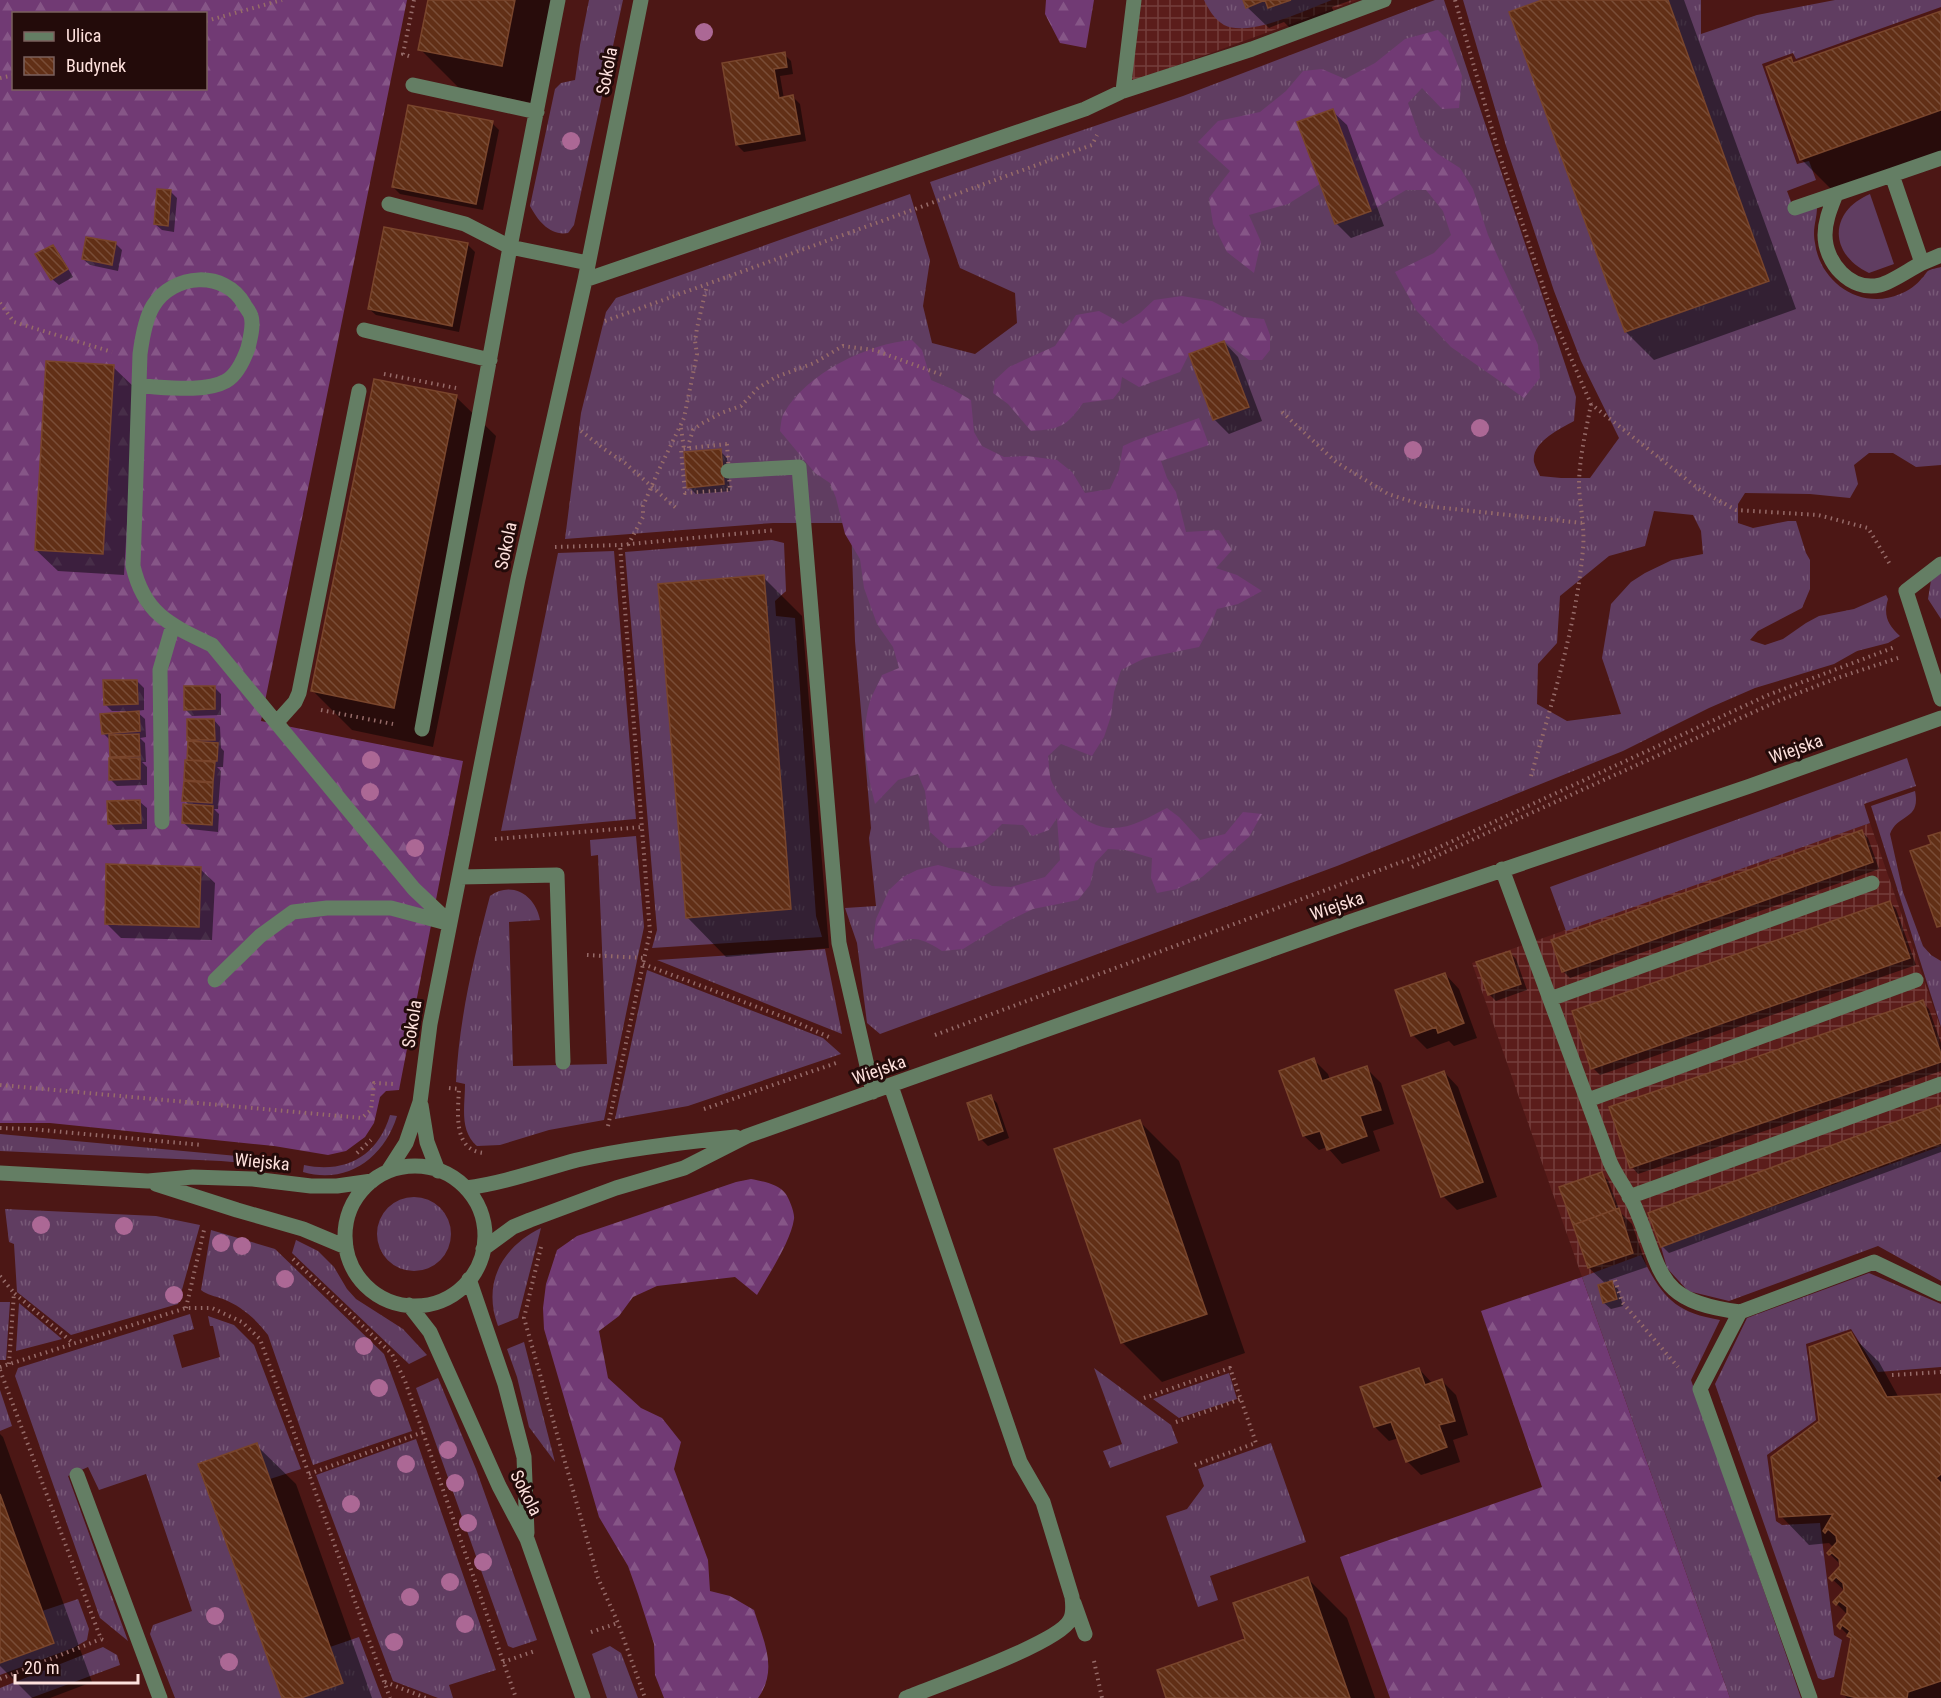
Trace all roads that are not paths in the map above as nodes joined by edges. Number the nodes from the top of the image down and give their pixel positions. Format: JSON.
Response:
{"nodes":[{"id":1,"x":558,"y":0,"type":"edge"},
{"id":2,"x":641,"y":0,"type":"edge"},
{"id":3,"x":1134,"y":0,"type":"edge"},
{"id":4,"x":1384,"y":0,"type":"edge"},
{"id":5,"x":413,"y":85,"type":"dead end"},
{"id":6,"x":1124,"y":91,"type":"junction"},
{"id":7,"x":537,"y":112,"type":"junction"},
{"id":8,"x":1941,"y":158,"type":"edge"},
{"id":9,"x":1892,"y":175,"type":"junction"},
{"id":10,"x":1836,"y":194,"type":"junction"},
{"id":11,"x":389,"y":204,"type":"dead end"},
{"id":12,"x":1795,"y":208,"type":"dead end"},
{"id":13,"x":510,"y":248,"type":"junction"},
{"id":14,"x":1941,"y":255,"type":"edge"},
{"id":15,"x":588,"y":262,"type":"junction"},
{"id":16,"x":1922,"y":262,"type":"junction"},
{"id":17,"x":585,"y":280,"type":"junction"},
{"id":18,"x":364,"y":330,"type":"dead end"},
{"id":19,"x":490,"y":360,"type":"junction"},
{"id":20,"x":140,"y":387,"type":"junction"},
{"id":21,"x":359,"y":391,"type":"dead end"},
{"id":22,"x":728,"y":471,"type":"dead end"},
{"id":23,"x":1941,"y":564,"type":"edge"},
{"id":24,"x":173,"y":626,"type":"junction"},
{"id":25,"x":1941,"y":699,"type":"edge"},
{"id":26,"x":1941,"y":718,"type":"edge"},
{"id":27,"x":277,"y":722,"type":"junction"},
{"id":28,"x":422,"y":729,"type":"dead end"},
{"id":29,"x":162,"y":822,"type":"dead end"},
{"id":30,"x":1502,"y":869,"type":"junction"},
{"id":31,"x":460,"y":878,"type":"junction"},
{"id":32,"x":1872,"y":883,"type":"dead end"},
{"id":33,"x":450,"y":923,"type":"junction"},
{"id":34,"x":215,"y":980,"type":"dead end"},
{"id":35,"x":1916,"y":980,"type":"dead end"},
{"id":36,"x":1551,"y":999,"type":"junction"},
{"id":37,"x":563,"y":1062,"type":"dead end"},
{"id":38,"x":1941,"y":1084,"type":"edge"},
{"id":39,"x":891,"y":1086,"type":"junction"},
{"id":40,"x":873,"y":1092,"type":"junction"},
{"id":41,"x":1588,"y":1100,"type":"junction"},
{"id":42,"x":420,"y":1102,"type":"junction"},
{"id":43,"x":747,"y":1136,"type":"junction"},
{"id":44,"x":388,"y":1171,"type":"junction"},
{"id":45,"x":438,"y":1171,"type":"junction"},
{"id":46,"x":0,"y":1173,"type":"edge"},
{"id":47,"x":148,"y":1181,"type":"junction"},
{"id":48,"x":372,"y":1181,"type":"junction"},
{"id":49,"x":466,"y":1188,"type":"junction"},
{"id":50,"x":1629,"y":1197,"type":"junction"},
{"id":51,"x":346,"y":1247,"type":"junction"},
{"id":52,"x":483,"y":1249,"type":"junction"},
{"id":53,"x":469,"y":1280,"type":"junction"},
{"id":54,"x":1941,"y":1294,"type":"edge"},
{"id":55,"x":409,"y":1305,"type":"junction"},
{"id":56,"x":1740,"y":1312,"type":"junction"},
{"id":57,"x":77,"y":1475,"type":"dead end"},
{"id":58,"x":527,"y":1539,"type":"junction"},
{"id":59,"x":1072,"y":1597,"type":"junction"},
{"id":60,"x":1085,"y":1634,"type":"road end"},
{"id":61,"x":160,"y":1698,"type":"edge"},
{"id":62,"x":584,"y":1698,"type":"edge"},
{"id":63,"x":906,"y":1698,"type":"edge"},
{"id":64,"x":1810,"y":1698,"type":"edge"}],
"edges":[{"from":1,"to":7,"type":"street"},
{"from":2,"to":15,"type":"street","name":"Sokola"},
{"from":3,"to":6,"type":"street"},
{"from":4,"to":6,"type":"street"},
{"from":5,"to":7,"type":"street"},
{"from":6,"to":17,"type":"street"},
{"from":7,"to":13,"type":"street"},
{"from":8,"to":9,"type":"street"},
{"from":9,"to":10,"type":"street"},
{"from":9,"to":16,"type":"street"},
{"from":10,"to":12,"type":"street"},
{"from":10,"to":16,"type":"street"},
{"from":11,"to":13,"type":"street"},
{"from":13,"to":15,"type":"street"},
{"from":13,"to":19,"type":"street"},
{"from":14,"to":16,"type":"street"},
{"from":15,"to":17,"type":"street","name":"Sokola"},
{"from":17,"to":31,"type":"street","name":"Sokola"},
{"from":18,"to":19,"type":"street"},
{"from":19,"to":28,"type":"street"},
{"from":20,"to":20,"type":"street"},
{"from":20,"to":24,"type":"street"},
{"from":21,"to":27,"type":"street"},
{"from":22,"to":40,"type":"street"},
{"from":23,"to":25,"type":"street"},
{"from":24,"to":27,"type":"street"},
{"from":24,"to":29,"type":"street"},
{"from":26,"to":30,"type":"street","name":"Wiejska"},
{"from":27,"to":33,"type":"street"},
{"from":30,"to":36,"type":"street"},
{"from":30,"to":39,"type":"street","name":"Wiejska"},
{"from":31,"to":33,"type":"street","name":"Sokola"},
{"from":31,"to":37,"type":"street"},
{"from":32,"to":36,"type":"street"},
{"from":33,"to":34,"type":"street"},
{"from":33,"to":42,"type":"street","name":"Sokola"},
{"from":35,"to":41,"type":"street"},
{"from":36,"to":41,"type":"street"},
{"from":38,"to":50,"type":"street"},
{"from":39,"to":40,"type":"street","name":"Wiejska"},
{"from":39,"to":59,"type":"street"},
{"from":40,"to":43,"type":"street","name":"Wiejska"},
{"from":41,"to":50,"type":"street"},
{"from":42,"to":44,"type":"street","name":"Sokola"},
{"from":42,"to":45,"type":"street","name":"Sokola"},
{"from":43,"to":49,"type":"street","name":"Wiejska"},
{"from":43,"to":52,"type":"street","name":"Wiejska"},
{"from":44,"to":45,"type":"street"},
{"from":44,"to":48,"type":"street"},
{"from":45,"to":49,"type":"street"},
{"from":46,"to":47,"type":"street","name":"Wiejska"},
{"from":47,"to":48,"type":"street","name":"Wiejska"},
{"from":47,"to":51,"type":"street","name":"Wiejska"},
{"from":48,"to":51,"type":"street"},
{"from":49,"to":52,"type":"street"},
{"from":50,"to":56,"type":"street"},
{"from":51,"to":55,"type":"street"},
{"from":52,"to":53,"type":"street"},
{"from":53,"to":55,"type":"street"},
{"from":53,"to":58,"type":"street","name":"Sokola"},
{"from":54,"to":56,"type":"street"},
{"from":55,"to":58,"type":"street","name":"Sokola"},
{"from":56,"to":64,"type":"street"},
{"from":57,"to":61,"type":"street"},
{"from":58,"to":62,"type":"street","name":"Sokola"},
{"from":59,"to":60,"type":"street"},
{"from":59,"to":63,"type":"street"}]}
